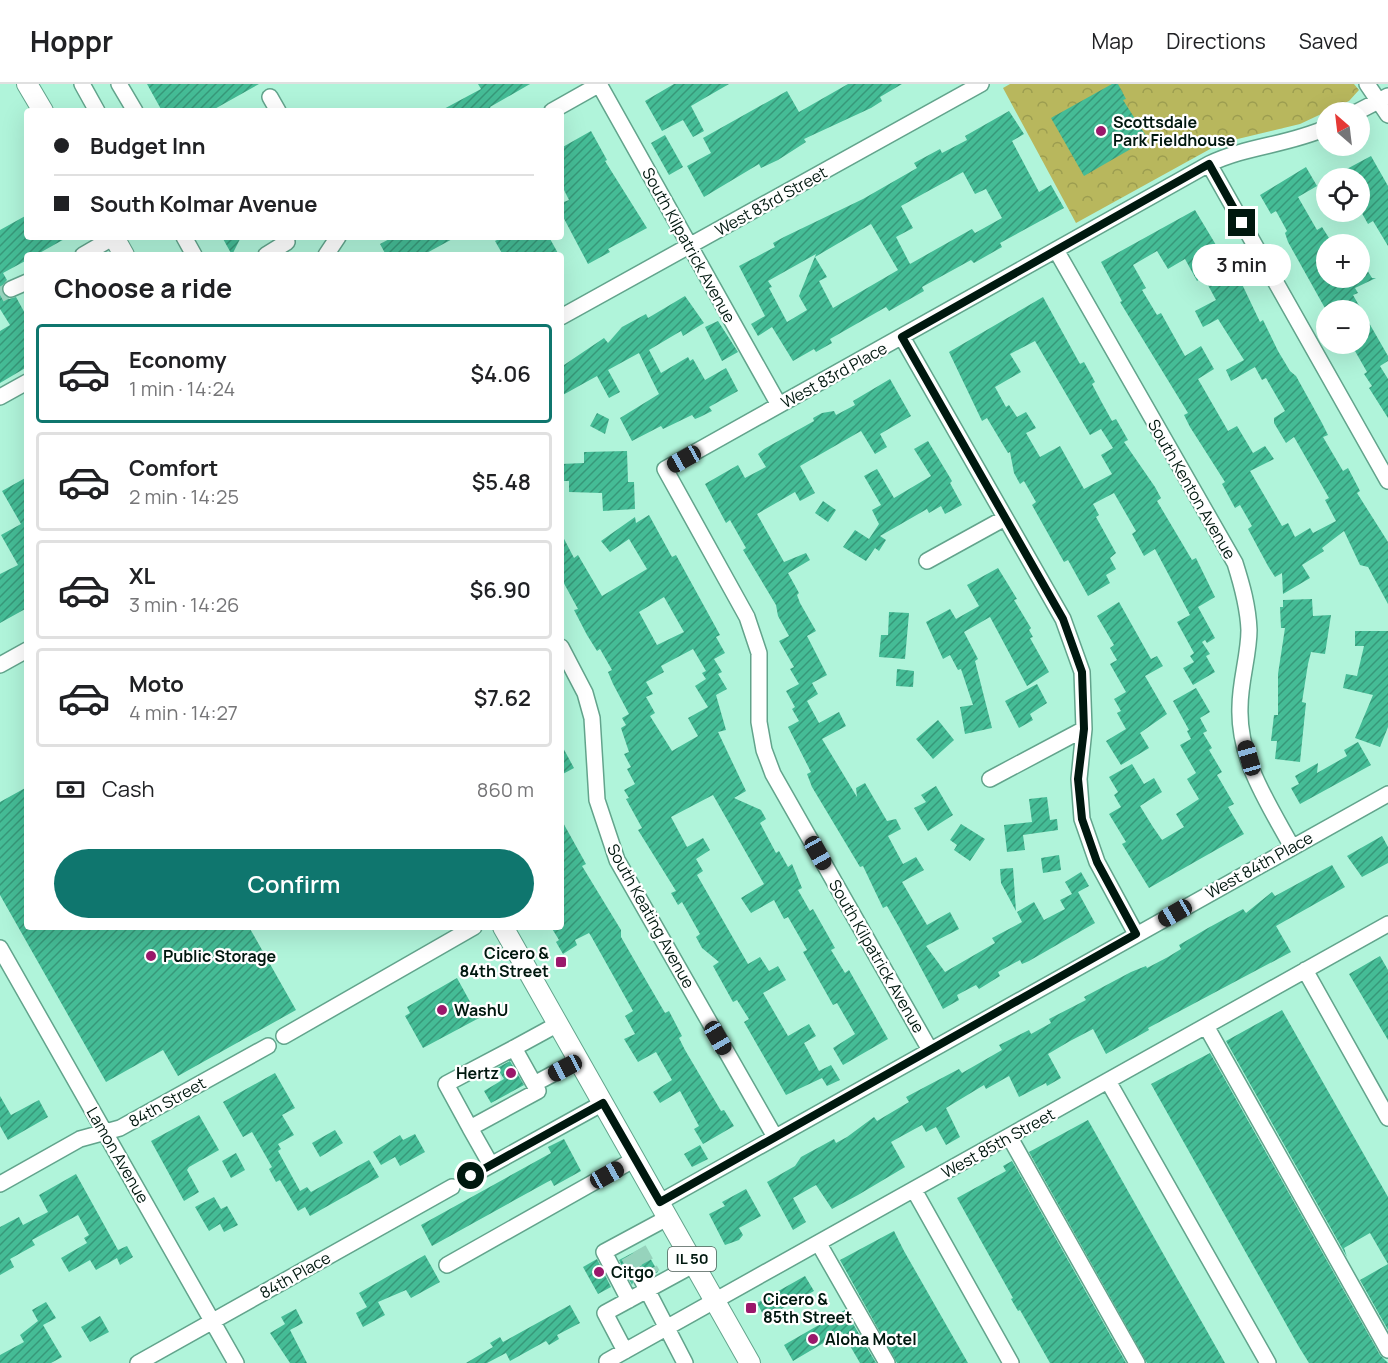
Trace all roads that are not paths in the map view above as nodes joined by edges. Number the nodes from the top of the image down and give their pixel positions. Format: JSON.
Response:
{"nodes":[{"id":1,"x":27,"y":84,"type":"edge"},
{"id":2,"x":82,"y":84,"type":"edge"},
{"id":3,"x":120,"y":84,"type":"edge"},
{"id":4,"x":599,"y":84,"type":"edge"},
{"id":5,"x":981,"y":84,"type":"edge"},
{"id":6,"x":1367,"y":84,"type":"edge"},
{"id":7,"x":270,"y":96,"type":"dead end"},
{"id":8,"x":1384,"y":98,"type":"edge"},
{"id":9,"x":1370,"y":105,"type":"edge"},
{"id":10,"x":41,"y":108,"type":"edge"},
{"id":11,"x":95,"y":108,"type":"edge"},
{"id":12,"x":133,"y":108,"type":"edge"},
{"id":13,"x":276,"y":108,"type":"edge"},
{"id":14,"x":557,"y":108,"type":"edge"},
{"id":15,"x":1388,"y":115,"type":"edge"},
{"id":16,"x":1316,"y":131,"type":"edge"},
{"id":17,"x":1209,"y":164,"type":"junction"},
{"id":18,"x":109,"y":240,"type":"edge"},
{"id":19,"x":287,"y":243,"type":"dead end"},
{"id":20,"x":690,"y":246,"type":"junction"},
{"id":21,"x":1056,"y":250,"type":"junction"},
{"id":22,"x":88,"y":252,"type":"edge"},
{"id":23,"x":271,"y":252,"type":"edge"},
{"id":24,"x":24,"y":283,"type":"edge"},
{"id":25,"x":11,"y":289,"type":"tunnel mouth"},
{"id":26,"x":564,"y":315,"type":"edge"},
{"id":27,"x":902,"y":337,"type":"junction"},
{"id":28,"x":24,"y":384,"type":"edge"},
{"id":29,"x":0,"y":397,"type":"edge"},
{"id":30,"x":779,"y":405,"type":"junction"},
{"id":31,"x":665,"y":469,"type":"joint"},
{"id":32,"x":1388,"y":480,"type":"edge"},
{"id":33,"x":1005,"y":518,"type":"junction"},
{"id":34,"x":927,"y":561,"type":"dead end"},
{"id":35,"x":24,"y":652,"type":"edge"},
{"id":36,"x":564,"y":653,"type":"edge"},
{"id":37,"x":0,"y":665,"type":"edge"},
{"id":38,"x":1084,"y":729,"type":"junction"},
{"id":39,"x":990,"y":779,"type":"dead end"},
{"id":40,"x":1388,"y":794,"type":"edge"},
{"id":41,"x":1292,"y":847,"type":"junction"},
{"id":42,"x":1388,"y":924,"type":"edge"},
{"id":43,"x":469,"y":930,"type":"edge"},
{"id":44,"x":505,"y":930,"type":"edge"},
{"id":45,"x":1136,"y":934,"type":"junction"},
{"id":46,"x":0,"y":948,"type":"edge"},
{"id":47,"x":1305,"y":970,"type":"junction"},
{"id":48,"x":558,"y":1024,"type":"junction"},
{"id":49,"x":1206,"y":1026,"type":"junction"},
{"id":50,"x":284,"y":1036,"type":"dead end"},
{"id":51,"x":268,"y":1046,"type":"dead end"},
{"id":52,"x":514,"y":1048,"type":"junction"},
{"id":53,"x":930,"y":1050,"type":"junction"},
{"id":54,"x":579,"y":1060,"type":"junction"},
{"id":55,"x":1108,"y":1081,"type":"junction"},
{"id":56,"x":534,"y":1084,"type":"junction"},
{"id":57,"x":603,"y":1103,"type":"junction"},
{"id":58,"x":1388,"y":1118,"type":"edge"},
{"id":59,"x":470,"y":1128,"type":"junction"},
{"id":60,"x":105,"y":1131,"type":"junction"},
{"id":61,"x":1009,"y":1136,"type":"junction"},
{"id":62,"x":775,"y":1137,"type":"junction"},
{"id":63,"x":635,"y":1159,"type":"junction"},
{"id":64,"x":491,"y":1165,"type":"junction"},
{"id":65,"x":471,"y":1176,"type":"dead end"},
{"id":66,"x":0,"y":1184,"type":"edge"},
{"id":67,"x":452,"y":1187,"type":"dead end"},
{"id":68,"x":914,"y":1190,"type":"junction"},
{"id":69,"x":664,"y":1210,"type":"junction"},
{"id":70,"x":819,"y":1244,"type":"junction"},
{"id":71,"x":695,"y":1264,"type":"junction"},
{"id":72,"x":447,"y":1265,"type":"dead end"},
{"id":73,"x":650,"y":1282,"type":"junction"},
{"id":74,"x":629,"y":1300,"type":"junction"},
{"id":75,"x":716,"y":1301,"type":"junction"},
{"id":76,"x":212,"y":1321,"type":"junction"},
{"id":77,"x":668,"y":1328,"type":"junction"},
{"id":78,"x":1388,"y":1350,"type":"edge"},
{"id":79,"x":626,"y":1351,"type":"junction"},
{"id":80,"x":607,"y":1361,"type":"dead end"},
{"id":81,"x":138,"y":1363,"type":"edge"},
{"id":82,"x":236,"y":1363,"type":"edge"},
{"id":83,"x":685,"y":1363,"type":"edge"},
{"id":84,"x":750,"y":1363,"type":"edge"},
{"id":85,"x":886,"y":1363,"type":"edge"},
{"id":86,"x":1011,"y":1363,"type":"edge"},
{"id":87,"x":1137,"y":1363,"type":"edge"},
{"id":88,"x":1268,"y":1363,"type":"edge"}],
"edges":[{"from":1,"to":10,"type":"main road"},
{"from":2,"to":11,"type":"street"},
{"from":3,"to":12,"type":"street"},
{"from":4,"to":14,"type":"street"},
{"from":4,"to":20,"type":"street","name":"South Kilpatrick Avenue"},
{"from":5,"to":20,"type":"street","name":"West 83rd Street"},
{"from":6,"to":8,"type":"street"},
{"from":7,"to":13,"type":"street"},
{"from":8,"to":9,"type":"street"},
{"from":8,"to":15,"type":"street"},
{"from":16,"to":17,"type":"street","name":"West 83rd Place"},
{"from":17,"to":21,"type":"street","name":"West 83rd Place"},
{"from":17,"to":32,"type":"street"},
{"from":18,"to":22,"type":"street"},
{"from":19,"to":23,"type":"street"},
{"from":20,"to":26,"type":"street","name":"West 83rd Street"},
{"from":20,"to":30,"type":"street","name":"South Kilpatrick Avenue"},
{"from":21,"to":27,"type":"street","name":"West 83rd Place"},
{"from":21,"to":41,"type":"street","name":"South Kenton Avenue"},
{"from":24,"to":25,"type":"street"},
{"from":27,"to":30,"type":"street","name":"West 83rd Place"},
{"from":27,"to":33,"type":"street"},
{"from":28,"to":29,"type":"street"},
{"from":30,"to":31,"type":"street","name":"West 83rd Place"},
{"from":31,"to":53,"type":"street","name":"South Kilpatrick Avenue"},
{"from":33,"to":34,"type":"street"},
{"from":33,"to":38,"type":"street"},
{"from":35,"to":37,"type":"street"},
{"from":36,"to":62,"type":"street","name":"South Keating Avenue"},
{"from":38,"to":39,"type":"street"},
{"from":38,"to":45,"type":"street"},
{"from":40,"to":41,"type":"street","name":"West 84th Place"},
{"from":41,"to":45,"type":"street","name":"West 84th Place"},
{"from":42,"to":47,"type":"street","name":"West 85th Street"},
{"from":43,"to":50,"type":"street"},
{"from":44,"to":48,"type":"main road","number":"IL 50"},
{"from":45,"to":53,"type":"street","name":"West 84th Place"},
{"from":46,"to":60,"type":"street","name":"Lamon Avenue"},
{"from":47,"to":49,"type":"street","name":"West 85th Street"},
{"from":47,"to":58,"type":"street"},
{"from":48,"to":52,"type":"street"},
{"from":48,"to":54,"type":"main road","number":"IL 50"},
{"from":49,"to":55,"type":"street","name":"West 85th Street"},
{"from":49,"to":78,"type":"street"},
{"from":51,"to":60,"type":"street","name":"84th Street"},
{"from":52,"to":56,"type":"street"},
{"from":52,"to":59,"type":"street"},
{"from":53,"to":62,"type":"street","name":"West 84th Place"},
{"from":54,"to":56,"type":"street"},
{"from":54,"to":57,"type":"main road","number":"IL 50"},
{"from":55,"to":61,"type":"street","name":"West 85th Street"},
{"from":55,"to":88,"type":"street"},
{"from":56,"to":59,"type":"street"},
{"from":57,"to":63,"type":"main road","number":"IL 50"},
{"from":57,"to":64,"type":"street"},
{"from":59,"to":64,"type":"street"},
{"from":60,"to":66,"type":"street","name":"84th Street"},
{"from":60,"to":76,"type":"street","name":"Lamon Avenue"},
{"from":61,"to":68,"type":"street","name":"West 85th Street"},
{"from":61,"to":87,"type":"street"},
{"from":62,"to":69,"type":"street","name":"West 84th Place"},
{"from":63,"to":69,"type":"main road","number":"IL 50"},
{"from":63,"to":72,"type":"street"},
{"from":64,"to":65,"type":"street"},
{"from":67,"to":76,"type":"street","name":"84th Place"},
{"from":68,"to":70,"type":"street","name":"West 85th Street"},
{"from":68,"to":86,"type":"street"},
{"from":69,"to":71,"type":"main road","number":"IL 50"},
{"from":69,"to":74,"type":"street","name":"West 84th Place"},
{"from":70,"to":75,"type":"street","name":"West 85th Street"},
{"from":70,"to":85,"type":"street"},
{"from":71,"to":73,"type":"street"},
{"from":71,"to":75,"type":"main road","number":"IL 50"},
{"from":73,"to":74,"type":"street"},
{"from":73,"to":77,"type":"street"},
{"from":74,"to":79,"type":"street"},
{"from":75,"to":77,"type":"street","name":"West 85th Street"},
{"from":75,"to":84,"type":"main road","number":"IL 50"},
{"from":76,"to":81,"type":"street","name":"84th Place"},
{"from":76,"to":82,"type":"street","name":"Lamon Avenue"},
{"from":77,"to":79,"type":"street","name":"West 85th Street"},
{"from":77,"to":83,"type":"street"},
{"from":79,"to":80,"type":"street","name":"West 85th Street"}]}
